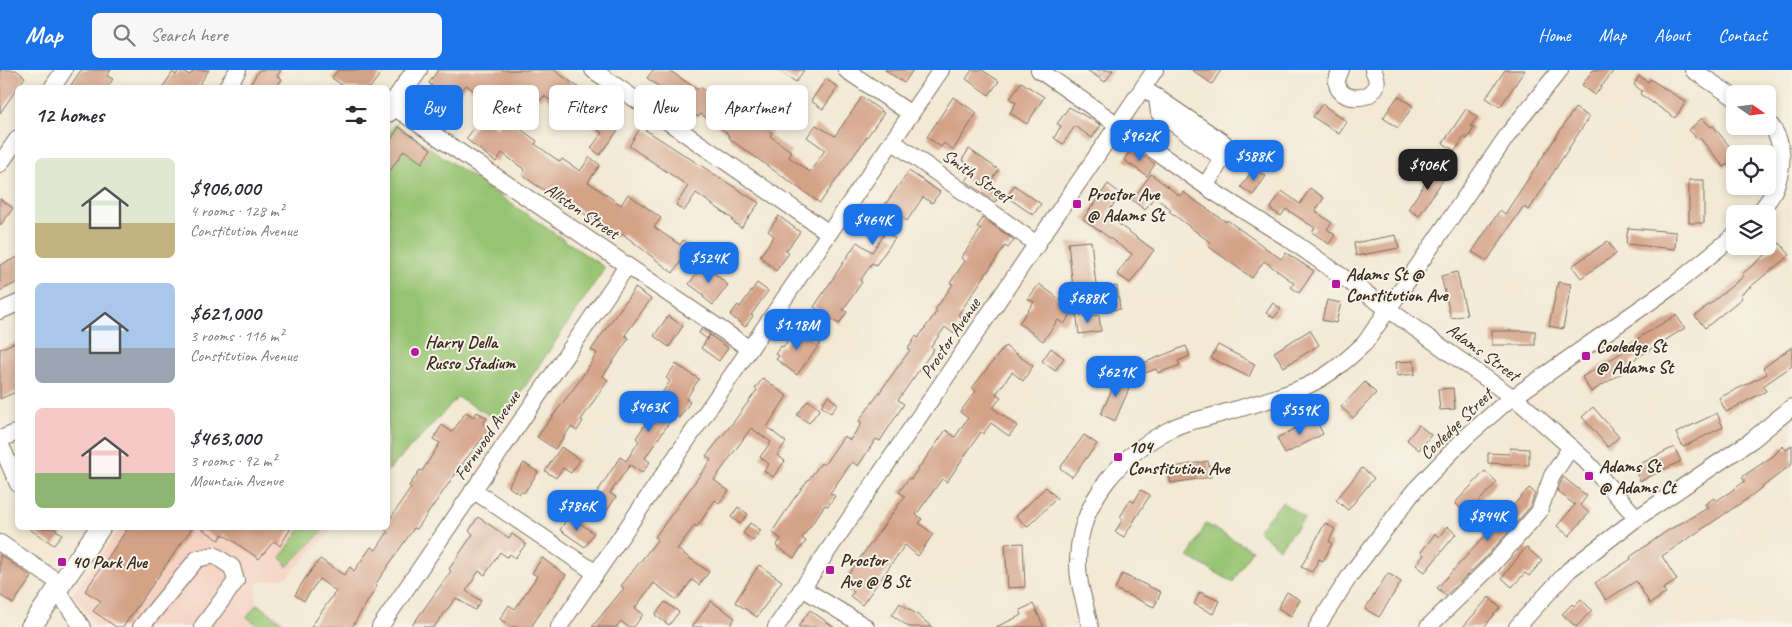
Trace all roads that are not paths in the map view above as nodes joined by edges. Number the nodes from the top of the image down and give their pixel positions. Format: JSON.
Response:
{"nodes":[{"id":1,"x":64,"y":70,"type":"edge"},
{"id":2,"x":238,"y":70,"type":"edge"},
{"id":3,"x":417,"y":70,"type":"edge"},
{"id":4,"x":593,"y":70,"type":"edge"},
{"id":5,"x":846,"y":70,"type":"edge"},
{"id":6,"x":941,"y":70,"type":"edge"},
{"id":7,"x":1040,"y":70,"type":"edge"},
{"id":8,"x":1155,"y":70,"type":"edge"},
{"id":9,"x":1341,"y":70,"type":"edge"},
{"id":10,"x":1373,"y":70,"type":"edge"},
{"id":11,"x":1560,"y":70,"type":"edge"},
{"id":12,"x":1692,"y":70,"type":"edge"},
{"id":13,"x":54,"y":85,"type":"edge"},
{"id":14,"x":228,"y":85,"type":"edge"},
{"id":15,"x":1726,"y":92,"type":"edge"},
{"id":16,"x":1150,"y":93,"type":"junction"},
{"id":17,"x":390,"y":109,"type":"edge"},
{"id":18,"x":911,"y":114,"type":"junction"},
{"id":19,"x":1119,"y":125,"type":"junction"},
{"id":20,"x":1774,"y":135,"type":"edge"},
{"id":21,"x":892,"y":141,"type":"junction"},
{"id":22,"x":15,"y":142,"type":"edge"},
{"id":23,"x":0,"y":164,"type":"edge"},
{"id":24,"x":1206,"y":185,"type":"junction"},
{"id":25,"x":1764,"y":205,"type":"edge"},
{"id":26,"x":830,"y":233,"type":"junction"},
{"id":27,"x":1726,"y":242,"type":"edge"},
{"id":28,"x":1038,"y":244,"type":"junction"},
{"id":29,"x":627,"y":266,"type":"junction"},
{"id":30,"x":15,"y":304,"type":"edge"},
{"id":31,"x":1388,"y":308,"type":"junction"},
{"id":32,"x":0,"y":311,"type":"edge"},
{"id":33,"x":750,"y":349,"type":"junction"},
{"id":34,"x":1512,"y":398,"type":"junction"},
{"id":35,"x":1792,"y":407,"type":"edge"},
{"id":36,"x":15,"y":434,"type":"edge"},
{"id":37,"x":0,"y":441,"type":"edge"},
{"id":38,"x":1571,"y":447,"type":"junction"},
{"id":39,"x":15,"y":477,"type":"edge"},
{"id":40,"x":474,"y":490,"type":"junction"},
{"id":41,"x":1637,"y":518,"type":"junction"},
{"id":42,"x":99,"y":530,"type":"edge"},
{"id":43,"x":0,"y":544,"type":"edge"},
{"id":44,"x":596,"y":573,"type":"junction"},
{"id":45,"x":59,"y":587,"type":"junction"},
{"id":46,"x":802,"y":588,"type":"junction"},
{"id":47,"x":31,"y":627,"type":"edge"},
{"id":48,"x":82,"y":627,"type":"edge"},
{"id":49,"x":141,"y":627,"type":"edge"},
{"id":50,"x":202,"y":627,"type":"edge"},
{"id":51,"x":380,"y":627,"type":"edge"},
{"id":52,"x":559,"y":627,"type":"edge"},
{"id":53,"x":776,"y":627,"type":"edge"},
{"id":54,"x":866,"y":627,"type":"edge"},
{"id":55,"x":1090,"y":627,"type":"edge"},
{"id":56,"x":1317,"y":627,"type":"edge"},
{"id":57,"x":1428,"y":627,"type":"edge"},
{"id":58,"x":1517,"y":627,"type":"edge"}],
"edges":[{"from":1,"to":13,"type":"street"},
{"from":2,"to":14,"type":"street"},
{"from":3,"to":17,"type":"main road"},
{"from":4,"to":26,"type":"street"},
{"from":5,"to":18,"type":"street"},
{"from":6,"to":18,"type":"street"},
{"from":7,"to":19,"type":"street","name":"Adams Street"},
{"from":8,"to":16,"type":"street","name":"Proctor Avenue"},
{"from":9,"to":10,"type":"street"},
{"from":11,"to":31,"type":"street"},
{"from":12,"to":15,"type":"street"},
{"from":16,"to":19,"type":"street","name":"Proctor Avenue"},
{"from":16,"to":24,"type":"street"},
{"from":17,"to":29,"type":"street","name":"Allston Street"},
{"from":18,"to":21,"type":"street"},
{"from":19,"to":24,"type":"street","name":"Adams Street"},
{"from":19,"to":28,"type":"street","name":"Proctor Avenue"},
{"from":20,"to":25,"type":"street"},
{"from":21,"to":26,"type":"street"},
{"from":21,"to":28,"type":"street","name":"Smith Street"},
{"from":22,"to":23,"type":"street"},
{"from":24,"to":31,"type":"street","name":"Adams Street"},
{"from":26,"to":33,"type":"street"},
{"from":27,"to":34,"type":"street","name":"Cooledge Street"},
{"from":28,"to":46,"type":"street","name":"Proctor Avenue"},
{"from":29,"to":33,"type":"street","name":"Allston Street"},
{"from":29,"to":40,"type":"street","name":"Fernwood Avenue"},
{"from":30,"to":32,"type":"street"},
{"from":31,"to":34,"type":"street","name":"Adams Street"},
{"from":31,"to":55,"type":"street"},
{"from":33,"to":44,"type":"street"},
{"from":34,"to":38,"type":"street","name":"Adams Street"},
{"from":34,"to":56,"type":"street","name":"Cooledge Street"},
{"from":35,"to":41,"type":"street"},
{"from":36,"to":37,"type":"street"},
{"from":37,"to":39,"type":"street"},
{"from":38,"to":41,"type":"street","name":"Adams Street"},
{"from":38,"to":57,"type":"street"},
{"from":40,"to":44,"type":"street"},
{"from":40,"to":51,"type":"street","name":"Fernwood Avenue"},
{"from":41,"to":58,"type":"street"},
{"from":42,"to":45,"type":"main road"},
{"from":43,"to":45,"type":"street"},
{"from":44,"to":52,"type":"street"},
{"from":45,"to":47,"type":"main road"},
{"from":45,"to":48,"type":"street"},
{"from":46,"to":53,"type":"street","name":"Proctor Avenue"},
{"from":46,"to":54,"type":"street"},
{"from":49,"to":50,"type":"street"}]}
